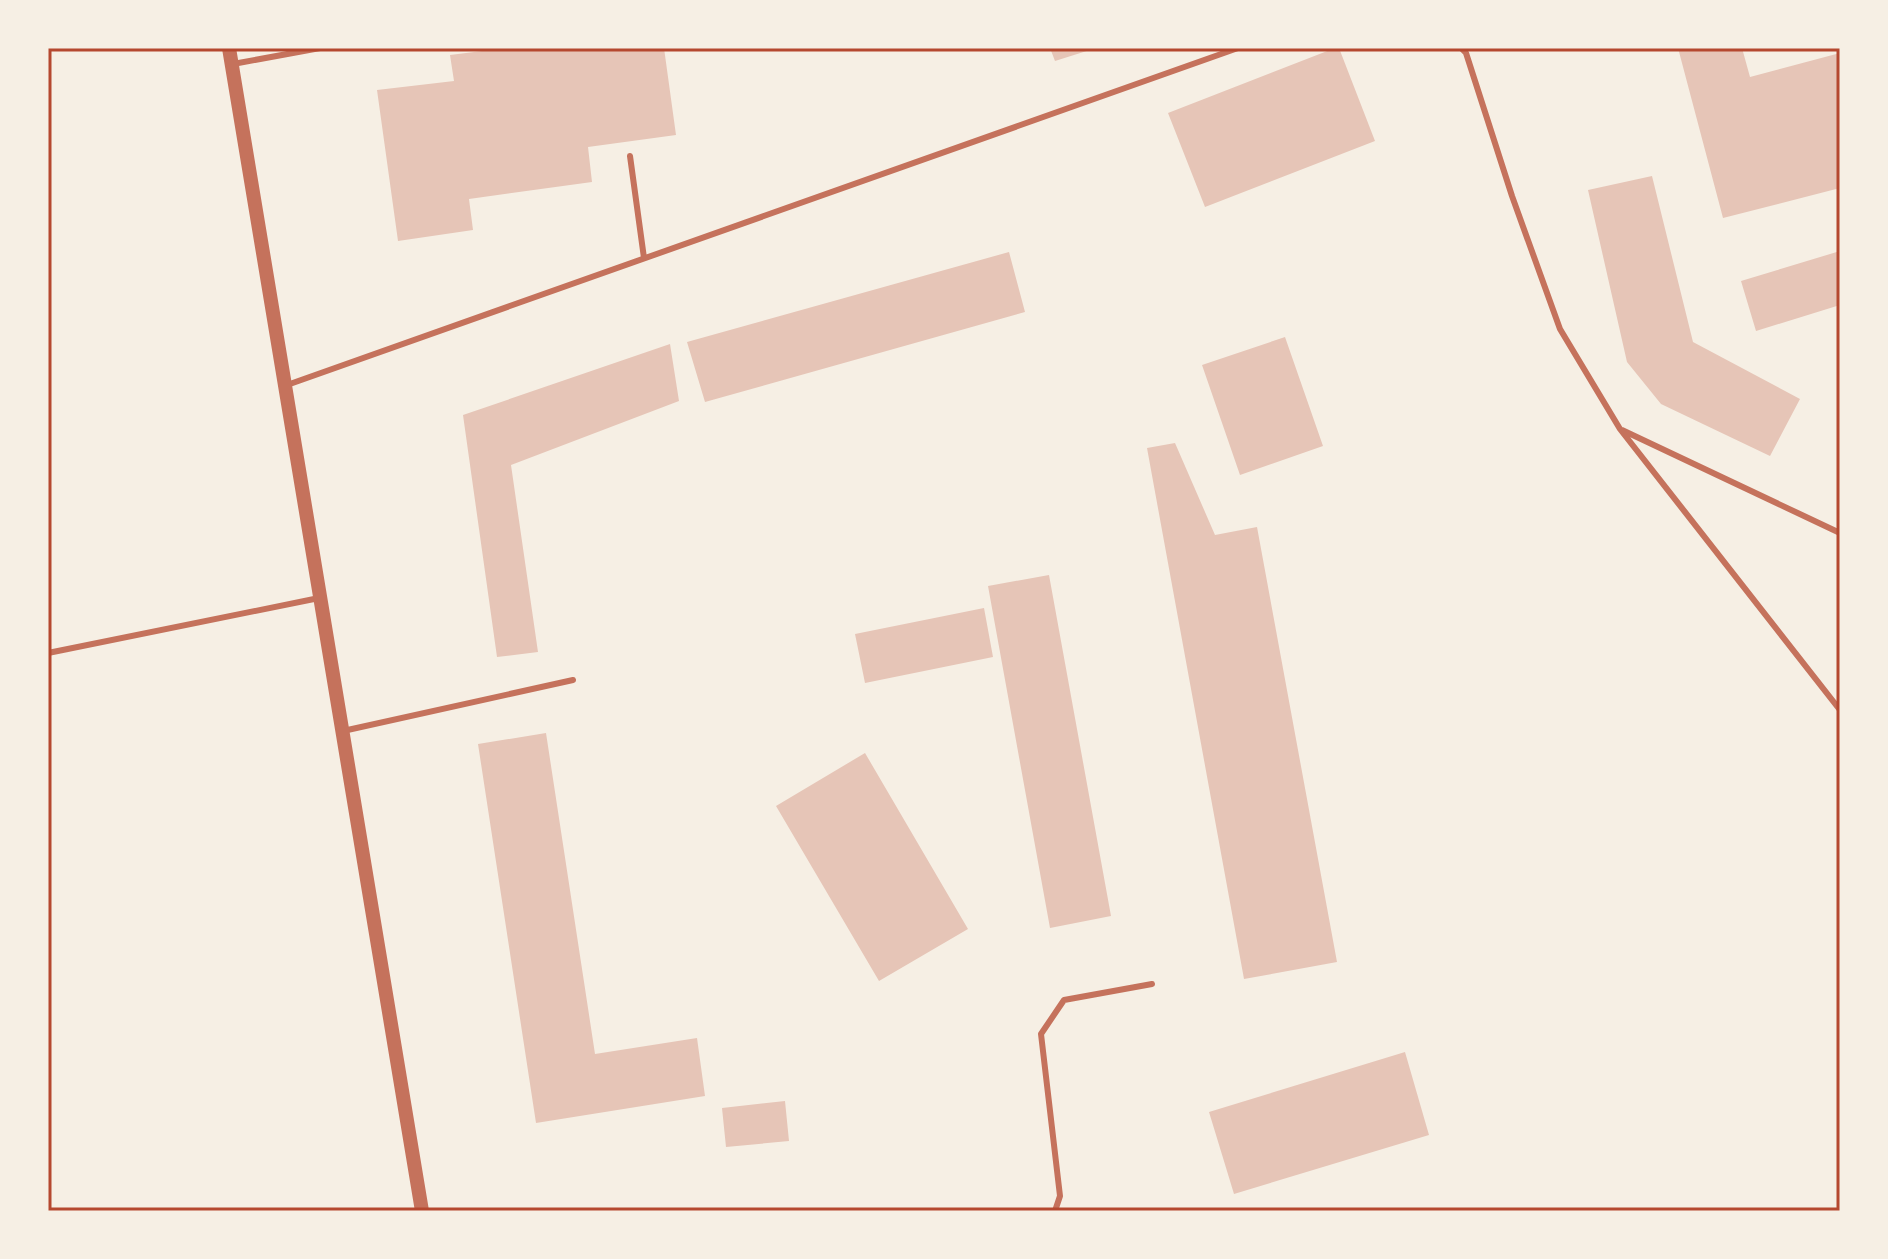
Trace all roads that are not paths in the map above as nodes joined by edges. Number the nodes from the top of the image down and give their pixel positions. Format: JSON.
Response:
{"nodes":[{"id":1,"x":229,"y":48,"type":"edge"},
{"id":2,"x":320,"y":48,"type":"edge"},
{"id":3,"x":1238,"y":48,"type":"edge"},
{"id":4,"x":1461,"y":48,"type":"edge"},
{"id":5,"x":231,"y":64,"type":"junction"},
{"id":6,"x":630,"y":156,"type":"dead end"},
{"id":7,"x":644,"y":258,"type":"junction"},
{"id":8,"x":286,"y":386,"type":"junction"},
{"id":9,"x":1620,"y":429,"type":"junction"},
{"id":10,"x":1840,"y":533,"type":"edge"},
{"id":11,"x":321,"y":598,"type":"junction"},
{"id":12,"x":48,"y":653,"type":"edge"},
{"id":13,"x":573,"y":680,"type":"dead end"},
{"id":14,"x":1840,"y":710,"type":"edge"},
{"id":15,"x":343,"y":731,"type":"junction"},
{"id":16,"x":1152,"y":984,"type":"dead end"},
{"id":17,"x":422,"y":1211,"type":"edge"},
{"id":18,"x":1055,"y":1211,"type":"edge"}],
"edges":[{"from":1,"to":5,"type":"street"},
{"from":2,"to":5,"type":"lane"},
{"from":3,"to":7,"type":"lane"},
{"from":4,"to":9,"type":"lane"},
{"from":5,"to":8,"type":"street"},
{"from":6,"to":7,"type":"lane"},
{"from":7,"to":8,"type":"lane"},
{"from":8,"to":11,"type":"street"},
{"from":9,"to":10,"type":"lane"},
{"from":9,"to":14,"type":"lane"},
{"from":11,"to":12,"type":"lane"},
{"from":11,"to":15,"type":"street"},
{"from":13,"to":15,"type":"lane"},
{"from":15,"to":17,"type":"street"},
{"from":16,"to":18,"type":"lane"}]}
